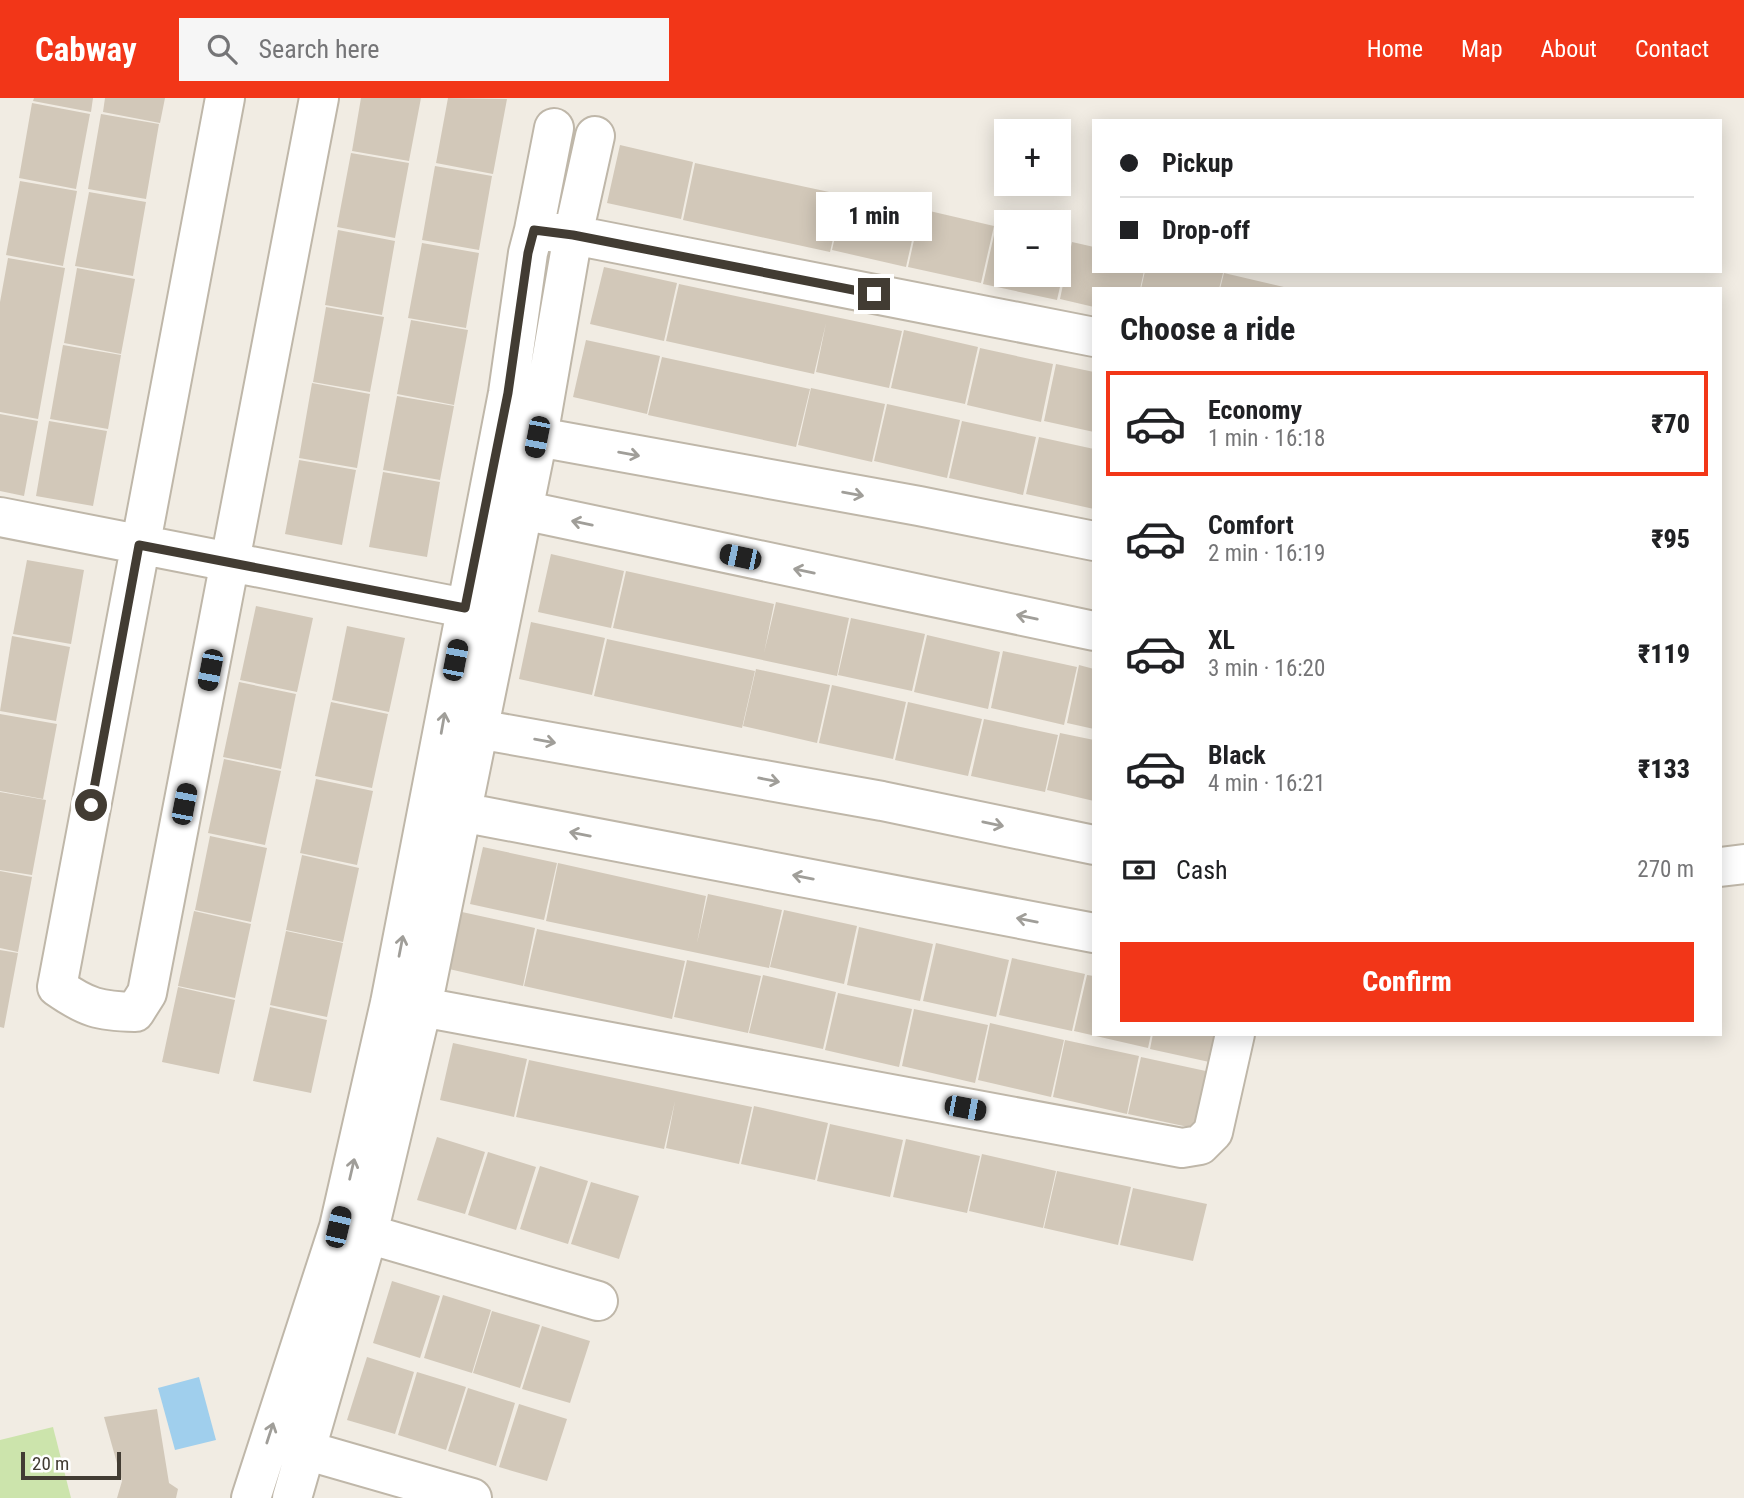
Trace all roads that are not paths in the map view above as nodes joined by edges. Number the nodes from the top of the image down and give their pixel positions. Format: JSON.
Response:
{"nodes":[{"id":1,"x":225,"y":98,"type":"edge"},
{"id":2,"x":319,"y":98,"type":"edge"},
{"id":3,"x":554,"y":128,"type":"dead end"},
{"id":4,"x":595,"y":136,"type":"dead end"},
{"id":5,"x":534,"y":230,"type":"junction"},
{"id":6,"x":573,"y":235,"type":"junction"},
{"id":7,"x":1092,"y":337,"type":"edge"},
{"id":8,"x":537,"y":437,"type":"junction"},
{"id":9,"x":522,"y":510,"type":"junction"},
{"id":10,"x":0,"y":517,"type":"edge"},
{"id":11,"x":1092,"y":541,"type":"edge"},
{"id":12,"x":139,"y":545,"type":"junction"},
{"id":13,"x":230,"y":562,"type":"junction"},
{"id":14,"x":465,"y":608,"type":"junction"},
{"id":15,"x":1092,"y":631,"type":"edge"},
{"id":16,"x":478,"y":729,"type":"junction"},
{"id":17,"x":461,"y":812,"type":"junction"},
{"id":18,"x":1092,"y":845,"type":"edge"},
{"id":19,"x":1744,"y":864,"type":"edge"},
{"id":20,"x":1722,"y":867,"type":"edge"},
{"id":21,"x":1092,"y":933,"type":"edge"},
{"id":22,"x":422,"y":1007,"type":"junction"},
{"id":23,"x":1235,"y":1036,"type":"edge"},
{"id":24,"x":368,"y":1234,"type":"junction"},
{"id":25,"x":598,"y":1301,"type":"dead end"},
{"id":26,"x":306,"y":1450,"type":"junction"},
{"id":27,"x":251,"y":1498,"type":"edge"},
{"id":28,"x":292,"y":1498,"type":"edge"},
{"id":29,"x":472,"y":1498,"type":"edge"}],
"edges":[{"from":1,"to":12,"type":"street"},
{"from":2,"to":13,"type":"street"},
{"from":3,"to":5,"type":"street"},
{"from":4,"to":6,"type":"street"},
{"from":5,"to":6,"type":"street"},
{"from":5,"to":14,"type":"street"},
{"from":6,"to":7,"type":"street"},
{"from":6,"to":8,"type":"street"},
{"from":8,"to":9,"type":"street"},
{"from":8,"to":11,"type":"street","one_way":true},
{"from":15,"to":9,"type":"street","one_way":true},
{"from":9,"to":16,"type":"street"},
{"from":10,"to":12,"type":"street"},
{"from":12,"to":13,"type":"street"},
{"from":12,"to":13,"type":"street"},
{"from":13,"to":14,"type":"street"},
{"from":27,"to":14,"type":"street","one_way":true},
{"from":16,"to":17,"type":"street"},
{"from":16,"to":18,"type":"street","one_way":true},
{"from":21,"to":17,"type":"street","one_way":true},
{"from":17,"to":22,"type":"street"},
{"from":19,"to":20,"type":"street"},
{"from":22,"to":23,"type":"street"},
{"from":22,"to":24,"type":"street"},
{"from":24,"to":25,"type":"street"},
{"from":24,"to":26,"type":"street"},
{"from":26,"to":28,"type":"street"},
{"from":26,"to":29,"type":"street"}]}
